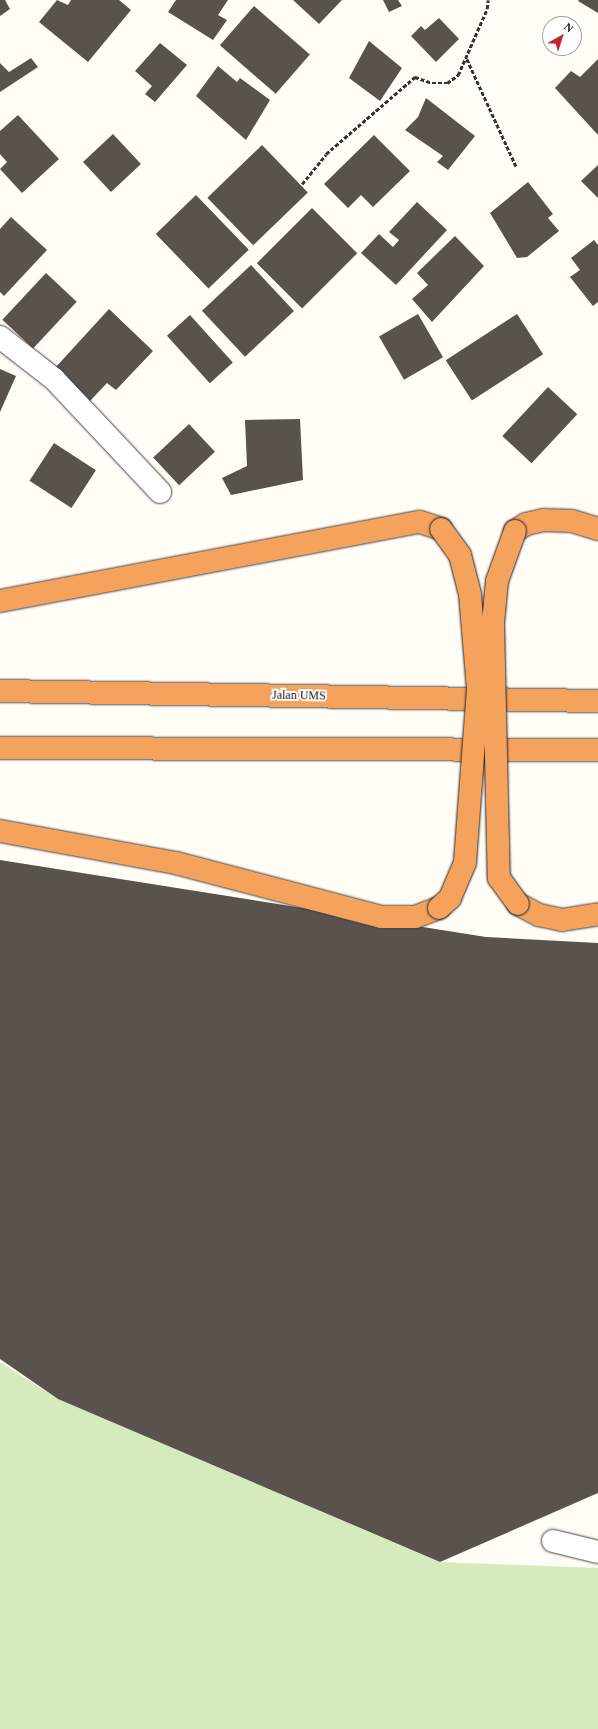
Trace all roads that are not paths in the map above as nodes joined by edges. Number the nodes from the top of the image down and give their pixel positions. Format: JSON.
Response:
{"nodes":[{"id":1,"x":0,"y":337,"type":"edge"},
{"id":2,"x":160,"y":492,"type":"dead end"},
{"id":3,"x":598,"y":529,"type":"edge"},
{"id":4,"x":0,"y":601,"type":"edge"},
{"id":5,"x":0,"y":692,"type":"edge"},
{"id":6,"x":598,"y":701,"type":"edge"},
{"id":7,"x":0,"y":748,"type":"edge"},
{"id":8,"x":598,"y":750,"type":"edge"},
{"id":9,"x":0,"y":831,"type":"edge"},
{"id":10,"x":598,"y":914,"type":"edge"},
{"id":11,"x":553,"y":1540,"type":"dead end"},
{"id":12,"x":598,"y":1552,"type":"edge"}],
"edges":[{"from":1,"to":2,"type":"street"},
{"from":3,"to":10,"type":"highway","bridge":true},
{"from":4,"to":9,"type":"highway","bridge":true},
{"from":5,"to":6,"type":"highway","name":"Jalan UMS"},
{"from":7,"to":8,"type":"highway"},
{"from":11,"to":12,"type":"street"}]}
